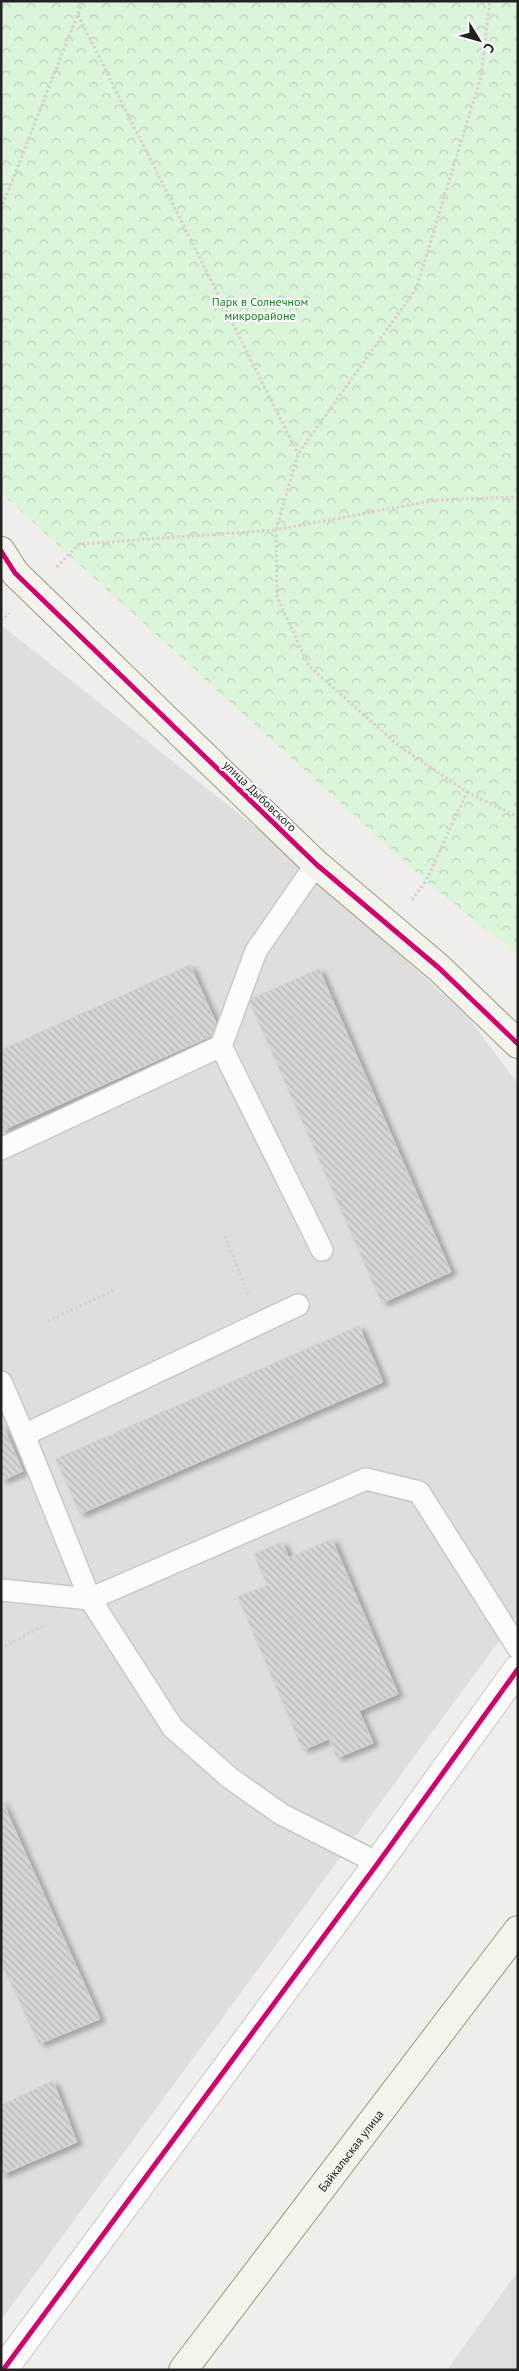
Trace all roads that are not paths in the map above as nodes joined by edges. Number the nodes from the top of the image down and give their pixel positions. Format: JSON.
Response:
{"nodes":[{"id":1,"x":13,"y":574,"type":"edge"},
{"id":2,"x":316,"y":864,"type":"junction"},
{"id":3,"x":518,"y":1044,"type":"edge"},
{"id":4,"x":221,"y":1046,"type":"junction"},
{"id":5,"x":1,"y":1149,"type":"edge"},
{"id":6,"x":322,"y":1250,"type":"dead end"},
{"id":7,"x":298,"y":1305,"type":"dead end"},
{"id":8,"x":1,"y":1382,"type":"edge"},
{"id":9,"x":24,"y":1435,"type":"junction"},
{"id":10,"x":1,"y":1590,"type":"edge"},
{"id":11,"x":90,"y":1598,"type":"junction"},
{"id":12,"x":518,"y":1648,"type":"edge"},
{"id":13,"x":518,"y":1669,"type":"edge"},
{"id":14,"x":378,"y":1863,"type":"junction"},
{"id":15,"x":513,"y":1940,"type":"edge"},
{"id":16,"x":3,"y":2370,"type":"edge"},
{"id":17,"x":183,"y":2370,"type":"edge"}],
"edges":[{"from":1,"to":2,"type":"street","name":"улица Дыбовского"},
{"from":2,"to":3,"type":"street","name":"улица Дыбовского"},
{"from":2,"to":4,"type":"lane"},
{"from":4,"to":5,"type":"lane"},
{"from":4,"to":6,"type":"lane"},
{"from":7,"to":9,"type":"lane"},
{"from":8,"to":9,"type":"lane"},
{"from":9,"to":11,"type":"lane"},
{"from":10,"to":11,"type":"lane"},
{"from":11,"to":12,"type":"lane"},
{"from":11,"to":14,"type":"lane"},
{"from":13,"to":14,"type":"street"},
{"from":14,"to":16,"type":"street"},
{"from":15,"to":17,"type":"street","name":"Байкальская улица"}]}
